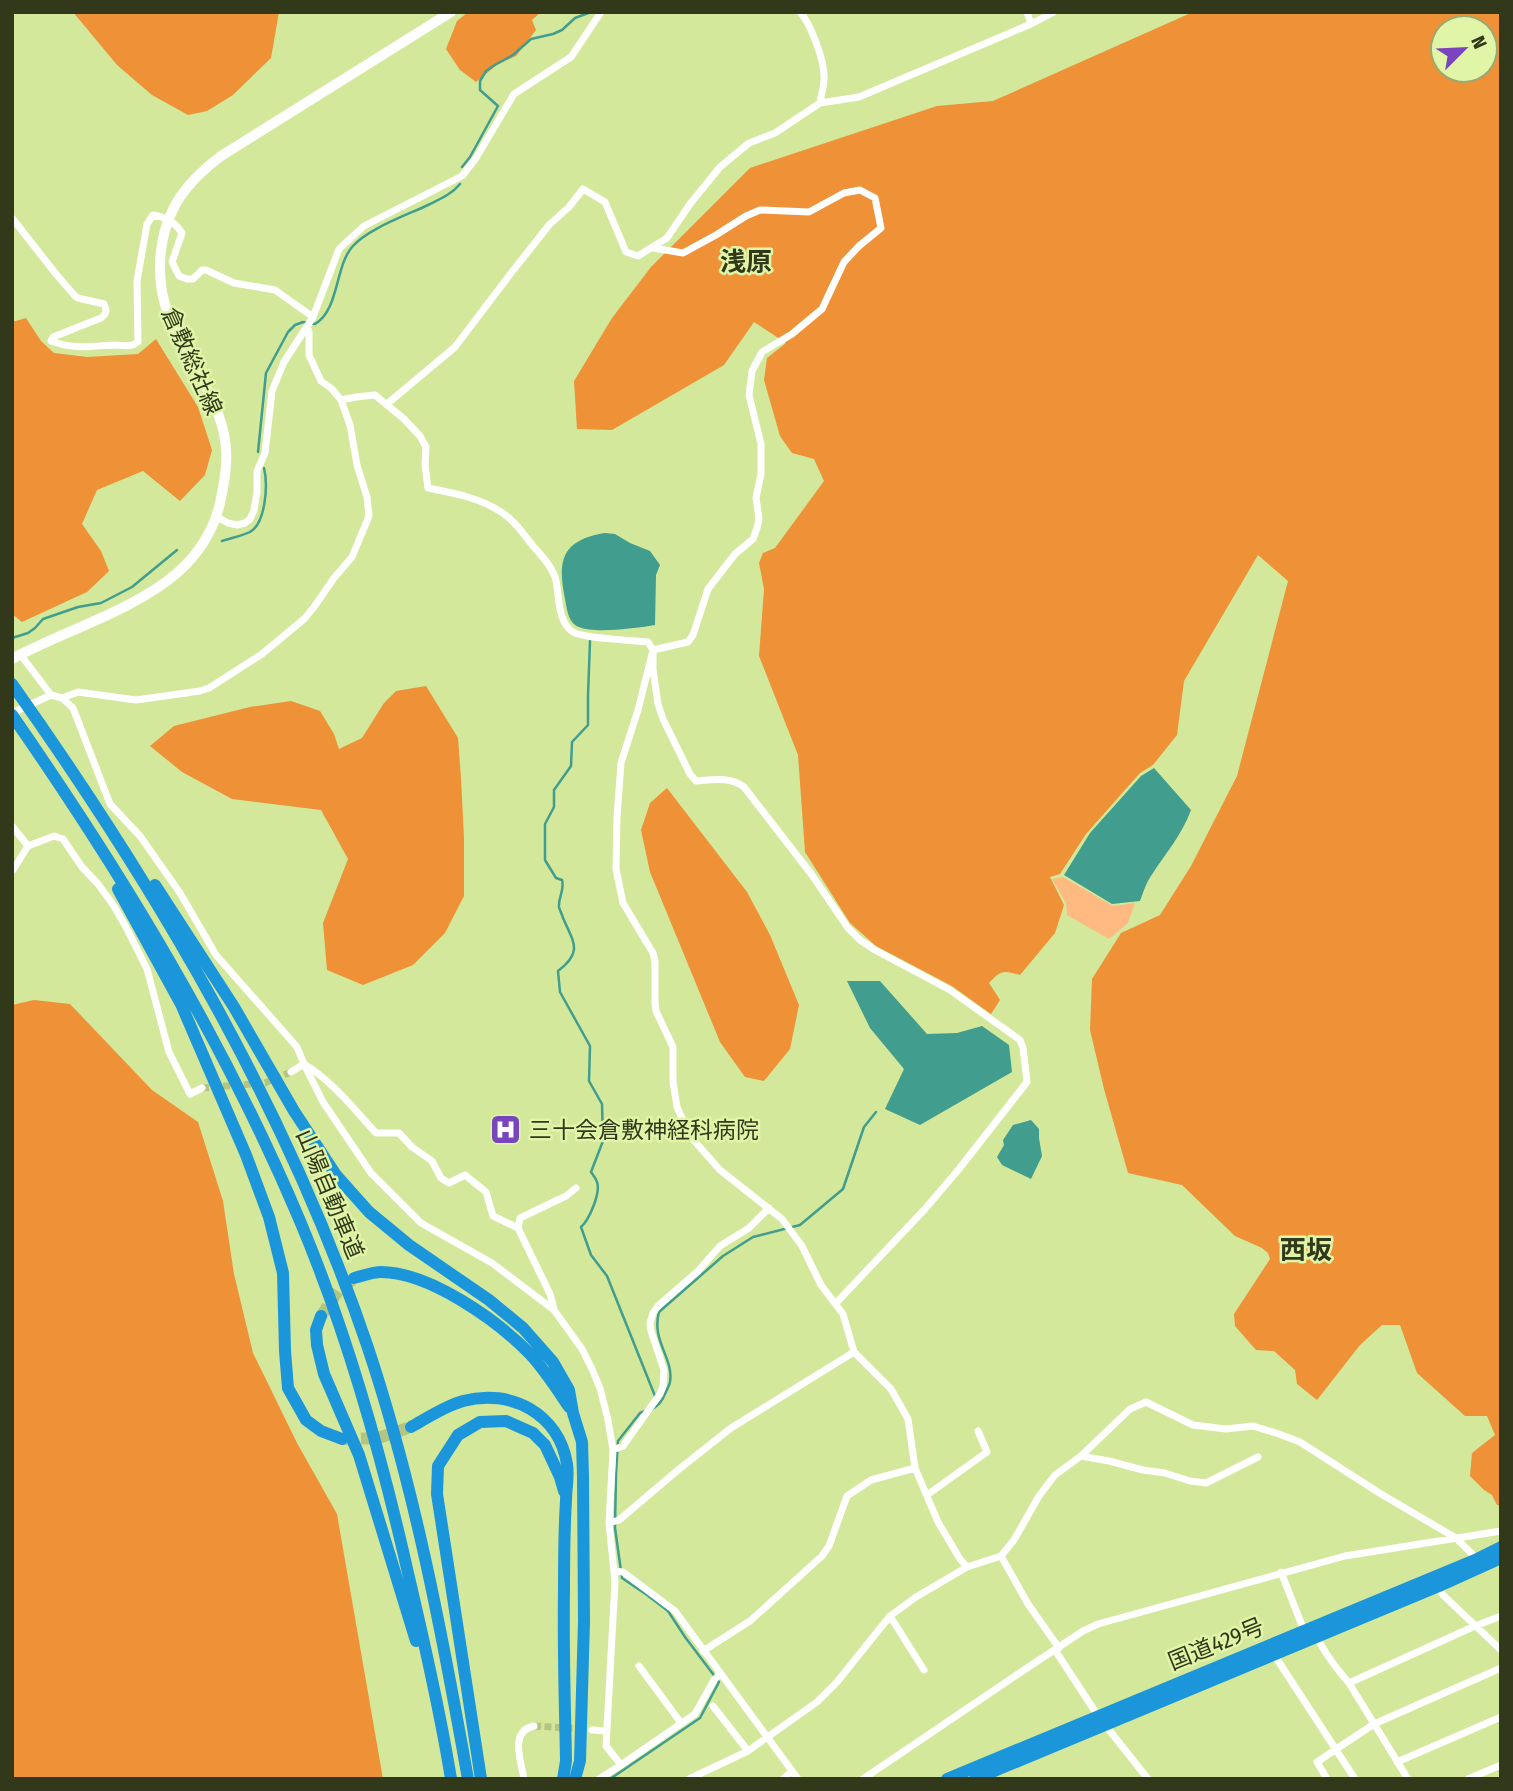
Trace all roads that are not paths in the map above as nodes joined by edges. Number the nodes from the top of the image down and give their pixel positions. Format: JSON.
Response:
{"nodes":[{"id":1,"x":451,"y":12,"type":"edge"},
{"id":2,"x":601,"y":12,"type":"edge"},
{"id":3,"x":800,"y":12,"type":"edge"},
{"id":4,"x":1027,"y":12,"type":"edge"},
{"id":5,"x":1054,"y":12,"type":"edge"},
{"id":6,"x":1031,"y":24,"type":"junction"},
{"id":7,"x":820,"y":103,"type":"junction"},
{"id":8,"x":12,"y":218,"type":"edge"},
{"id":9,"x":169,"y":220,"type":"junction"},
{"id":10,"x":652,"y":247,"type":"junction"},
{"id":11,"x":310,"y":322,"type":"junction"},
{"id":12,"x":341,"y":400,"type":"junction"},
{"id":13,"x":387,"y":404,"type":"junction"},
{"id":14,"x":217,"y":517,"type":"junction"},
{"id":15,"x":653,"y":650,"type":"junction"},
{"id":16,"x":16,"y":657,"type":"edge"},
{"id":17,"x":12,"y":684,"type":"edge"},
{"id":18,"x":51,"y":695,"type":"junction"},
{"id":19,"x":62,"y":698,"type":"junction"},
{"id":20,"x":12,"y":714,"type":"edge"},
{"id":21,"x":90,"y":797,"type":"junction"},
{"id":22,"x":74,"y":806,"type":"junction"},
{"id":23,"x":12,"y":826,"type":"edge"},
{"id":24,"x":28,"y":846,"type":"junction"},
{"id":25,"x":12,"y":870,"type":"edge"},
{"id":26,"x":304,"y":1064,"type":"junction"},
{"id":27,"x":291,"y":1072,"type":"tunnel mouth"},
{"id":28,"x":202,"y":1088,"type":"tunnel mouth"},
{"id":29,"x":576,"y":1188,"type":"dead end"},
{"id":30,"x":769,"y":1208,"type":"junction"},
{"id":31,"x":518,"y":1228,"type":"junction"},
{"id":32,"x":354,"y":1278,"type":"tunnel mouth"},
{"id":33,"x":836,"y":1303,"type":"junction"},
{"id":34,"x":554,"y":1310,"type":"junction"},
{"id":35,"x":321,"y":1316,"type":"tunnel mouth"},
{"id":36,"x":854,"y":1352,"type":"junction"},
{"id":37,"x":573,"y":1413,"type":"junction"},
{"id":38,"x":411,"y":1427,"type":"tunnel mouth"},
{"id":39,"x":978,"y":1431,"type":"dead end"},
{"id":40,"x":342,"y":1439,"type":"tunnel mouth"},
{"id":41,"x":616,"y":1449,"type":"junction"},
{"id":42,"x":1081,"y":1456,"type":"junction"},
{"id":43,"x":1258,"y":1457,"type":"dead end"},
{"id":44,"x":915,"y":1468,"type":"junction"},
{"id":45,"x":927,"y":1495,"type":"junction"},
{"id":46,"x":566,"y":1498,"type":"junction"},
{"id":47,"x":612,"y":1522,"type":"junction"},
{"id":48,"x":1501,"y":1531,"type":"edge"},
{"id":49,"x":1456,"y":1538,"type":"junction"},
{"id":50,"x":1501,"y":1547,"type":"edge"},
{"id":51,"x":1002,"y":1556,"type":"junction"},
{"id":52,"x":1501,"y":1558,"type":"edge"},
{"id":53,"x":1477,"y":1564,"type":"junction"},
{"id":54,"x":967,"y":1567,"type":"junction"},
{"id":55,"x":619,"y":1571,"type":"junction"},
{"id":56,"x":1281,"y":1572,"type":"junction"},
{"id":57,"x":1436,"y":1581,"type":"junction"},
{"id":58,"x":890,"y":1616,"type":"junction"},
{"id":59,"x":1501,"y":1616,"type":"edge"},
{"id":60,"x":1475,"y":1626,"type":"junction"},
{"id":61,"x":1310,"y":1634,"type":"junction"},
{"id":62,"x":1057,"y":1649,"type":"junction"},
{"id":63,"x":1272,"y":1649,"type":"junction"},
{"id":64,"x":1501,"y":1650,"type":"edge"},
{"id":65,"x":703,"y":1651,"type":"junction"},
{"id":66,"x":639,"y":1666,"type":"dead end"},
{"id":67,"x":1501,"y":1668,"type":"edge"},
{"id":68,"x":924,"y":1670,"type":"dead end"},
{"id":69,"x":717,"y":1677,"type":"junction"},
{"id":70,"x":1349,"y":1683,"type":"junction"},
{"id":71,"x":713,"y":1706,"type":"dead end"},
{"id":72,"x":1501,"y":1717,"type":"edge"},
{"id":73,"x":1101,"y":1721,"type":"junction"},
{"id":74,"x":681,"y":1723,"type":"junction"},
{"id":75,"x":1374,"y":1724,"type":"junction"},
{"id":76,"x":534,"y":1726,"type":"dead end"},
{"id":77,"x":443,"y":1729,"type":"junction"},
{"id":78,"x":592,"y":1730,"type":"tunnel mouth"},
{"id":79,"x":607,"y":1731,"type":"junction"},
{"id":80,"x":768,"y":1738,"type":"junction"},
{"id":81,"x":1336,"y":1749,"type":"junction"},
{"id":82,"x":748,"y":1751,"type":"junction"},
{"id":83,"x":1397,"y":1762,"type":"junction"},
{"id":84,"x":621,"y":1765,"type":"junction"},
{"id":85,"x":1501,"y":1765,"type":"edge"},
{"id":86,"x":792,"y":1771,"type":"junction"},
{"id":87,"x":451,"y":1779,"type":"edge"},
{"id":88,"x":468,"y":1779,"type":"edge"},
{"id":89,"x":481,"y":1779,"type":"edge"},
{"id":90,"x":524,"y":1779,"type":"edge"},
{"id":91,"x":563,"y":1779,"type":"edge"},
{"id":92,"x":575,"y":1779,"type":"edge"},
{"id":93,"x":598,"y":1779,"type":"edge"},
{"id":94,"x":689,"y":1779,"type":"edge"},
{"id":95,"x":783,"y":1779,"type":"edge"},
{"id":96,"x":798,"y":1779,"type":"edge"},
{"id":97,"x":863,"y":1779,"type":"edge"},
{"id":98,"x":947,"y":1779,"type":"edge"},
{"id":99,"x":975,"y":1779,"type":"edge"},
{"id":100,"x":1148,"y":1779,"type":"edge"},
{"id":101,"x":1327,"y":1779,"type":"edge"},
{"id":102,"x":1355,"y":1779,"type":"edge"},
{"id":103,"x":1408,"y":1779,"type":"edge"},
{"id":104,"x":1468,"y":1779,"type":"edge"}],
"edges":[{"from":1,"to":9,"type":"main road","name":"倉敷総社線"},
{"from":2,"to":11,"type":"street"},
{"from":3,"to":7,"type":"street"},
{"from":4,"to":6,"type":"street"},
{"from":5,"to":6,"type":"street"},
{"from":6,"to":7,"type":"street"},
{"from":7,"to":10,"type":"street"},
{"from":8,"to":9,"type":"street"},
{"from":9,"to":11,"type":"street"},
{"from":9,"to":14,"type":"main road","name":"倉敷総社線"},
{"from":10,"to":13,"type":"street"},
{"from":10,"to":15,"type":"street"},
{"from":11,"to":12,"type":"street"},
{"from":11,"to":14,"type":"street"},
{"from":12,"to":13,"type":"street"},
{"from":12,"to":19,"type":"street"},
{"from":13,"to":15,"type":"street"},
{"from":14,"to":16,"type":"main road","name":"倉敷総社線"},
{"from":15,"to":30,"type":"street"},
{"from":15,"to":33,"type":"street"},
{"from":16,"to":18,"type":"street"},
{"from":17,"to":21,"type":"highway","name":"山陽自動車道"},
{"from":18,"to":19,"type":"street"},
{"from":18,"to":20,"type":"street"},
{"from":19,"to":26,"type":"street"},
{"from":20,"to":22,"type":"highway","name":"山陽自動車道"},
{"from":21,"to":37,"type":"highway"},
{"from":21,"to":88,"type":"highway","name":"山陽自動車道"},
{"from":22,"to":40,"type":"highway"},
{"from":22,"to":77,"type":"highway","name":"山陽自動車道"},
{"from":23,"to":24,"type":"street"},
{"from":24,"to":25,"type":"street"},
{"from":24,"to":28,"type":"street"},
{"from":26,"to":27,"type":"street"},
{"from":26,"to":31,"type":"street"},
{"from":26,"to":34,"type":"street"},
{"from":29,"to":31,"type":"street"},
{"from":30,"to":33,"type":"street"},
{"from":30,"to":41,"type":"street"},
{"from":31,"to":34,"type":"street"},
{"from":32,"to":37,"type":"highway"},
{"from":33,"to":36,"type":"street"},
{"from":34,"to":41,"type":"street"},
{"from":35,"to":77,"type":"highway"},
{"from":36,"to":44,"type":"street"},
{"from":36,"to":47,"type":"street"},
{"from":37,"to":92,"type":"highway"},
{"from":38,"to":46,"type":"highway"},
{"from":39,"to":45,"type":"street"},
{"from":41,"to":47,"type":"street"},
{"from":42,"to":43,"type":"street"},
{"from":42,"to":49,"type":"street"},
{"from":42,"to":51,"type":"street"},
{"from":44,"to":45,"type":"street"},
{"from":44,"to":65,"type":"street"},
{"from":45,"to":54,"type":"street"},
{"from":46,"to":89,"type":"highway"},
{"from":46,"to":91,"type":"highway"},
{"from":47,"to":55,"type":"street"},
{"from":48,"to":49,"type":"street"},
{"from":49,"to":53,"type":"street"},
{"from":49,"to":56,"type":"street"},
{"from":50,"to":53,"type":"highway","name":"国道429号"},
{"from":51,"to":54,"type":"street"},
{"from":51,"to":62,"type":"street"},
{"from":52,"to":53,"type":"highway","name":"国道429号"},
{"from":53,"to":57,"type":"highway","name":"国道429号"},
{"from":54,"to":58,"type":"street"},
{"from":55,"to":65,"type":"street"},
{"from":55,"to":79,"type":"street"},
{"from":56,"to":61,"type":"street"},
{"from":56,"to":62,"type":"street"},
{"from":57,"to":60,"type":"street"},
{"from":57,"to":61,"type":"highway","name":"国道429号"},
{"from":58,"to":68,"type":"street"},
{"from":58,"to":80,"type":"street"},
{"from":59,"to":60,"type":"street"},
{"from":60,"to":64,"type":"street"},
{"from":60,"to":70,"type":"street"},
{"from":61,"to":63,"type":"highway","name":"国道429号"},
{"from":61,"to":70,"type":"street"},
{"from":62,"to":73,"type":"street"},
{"from":62,"to":97,"type":"street"},
{"from":63,"to":73,"type":"highway","name":"国道429号"},
{"from":63,"to":81,"type":"street"},
{"from":65,"to":69,"type":"street"},
{"from":66,"to":74,"type":"street"},
{"from":67,"to":75,"type":"street"},
{"from":69,"to":74,"type":"street"},
{"from":69,"to":80,"type":"street"},
{"from":70,"to":75,"type":"street"},
{"from":71,"to":82,"type":"street"},
{"from":72,"to":83,"type":"street"},
{"from":73,"to":98,"type":"highway","name":"国道429号"},
{"from":73,"to":99,"type":"highway","name":"国道429号"},
{"from":73,"to":100,"type":"street"},
{"from":74,"to":84,"type":"street"},
{"from":75,"to":81,"type":"street"},
{"from":75,"to":83,"type":"street"},
{"from":76,"to":90,"type":"street"},
{"from":77,"to":87,"type":"highway","name":"山陽自動車道"},
{"from":78,"to":79,"type":"street"},
{"from":79,"to":84,"type":"street"},
{"from":80,"to":82,"type":"street"},
{"from":80,"to":86,"type":"street"},
{"from":81,"to":101,"type":"street"},
{"from":81,"to":102,"type":"street"},
{"from":82,"to":94,"type":"street"},
{"from":83,"to":103,"type":"street"},
{"from":84,"to":93,"type":"street"},
{"from":85,"to":104,"type":"street"},
{"from":86,"to":95,"type":"street"},
{"from":86,"to":96,"type":"street"}]}
